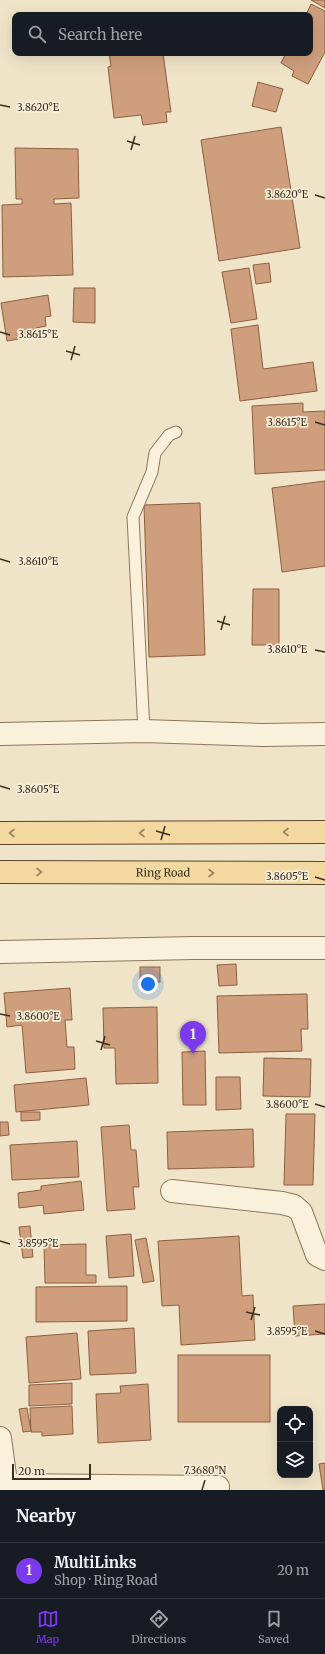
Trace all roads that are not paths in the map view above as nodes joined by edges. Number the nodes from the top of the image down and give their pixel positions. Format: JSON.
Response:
{"nodes":[{"id":1,"x":176,"y":432,"type":"dead end"},
{"id":2,"x":144,"y":731,"type":"junction"},
{"id":3,"x":0,"y":734,"type":"edge"},
{"id":4,"x":325,"y":734,"type":"edge"},
{"id":5,"x":325,"y":832,"type":"edge"},
{"id":6,"x":0,"y":833,"type":"edge"},
{"id":7,"x":0,"y":872,"type":"edge"},
{"id":8,"x":325,"y":873,"type":"edge"},
{"id":9,"x":325,"y":948,"type":"edge"},
{"id":10,"x":0,"y":952,"type":"edge"},
{"id":11,"x":172,"y":1191,"type":"dead end"},
{"id":12,"x":325,"y":1259,"type":"edge"},
{"id":13,"x":0,"y":1438,"type":"edge"},
{"id":14,"x":218,"y":1487,"type":"dead end"},
{"id":15,"x":6,"y":1488,"type":"edge"}],
"edges":[{"from":1,"to":2,"type":"lane"},
{"from":2,"to":3,"type":"street"},
{"from":2,"to":4,"type":"street"},
{"from":5,"to":6,"type":"main road","one_way":true},
{"from":7,"to":8,"type":"main road","name":"Ring Road","one_way":true},
{"from":9,"to":10,"type":"street"},
{"from":11,"to":12,"type":"street"},
{"from":13,"to":15,"type":"street"},
{"from":14,"to":15,"type":"street"}]}
